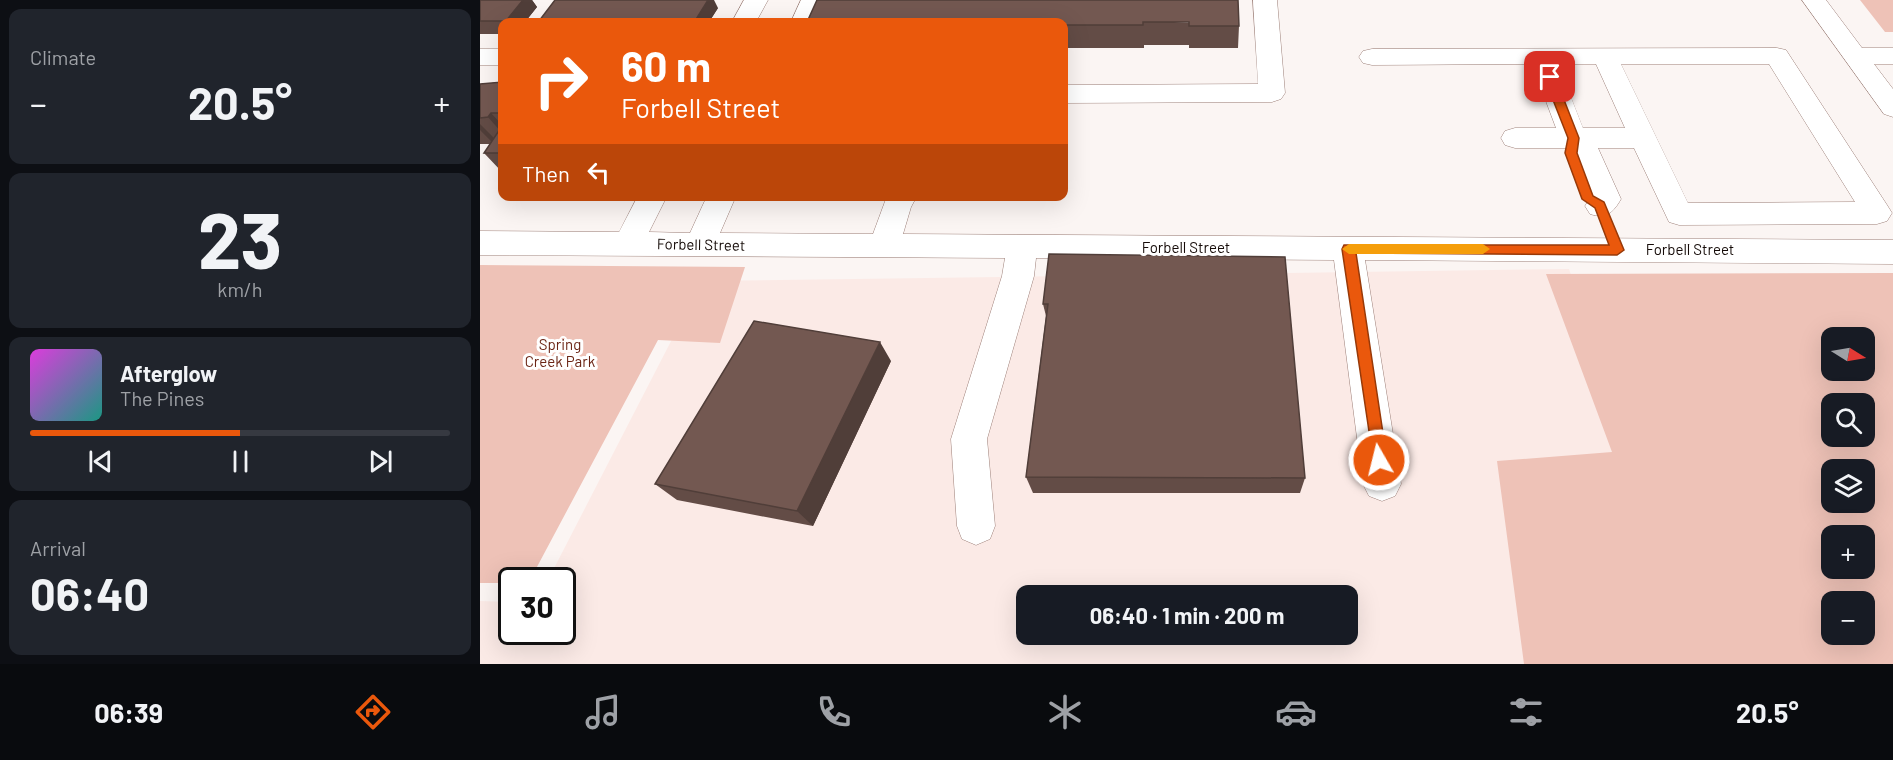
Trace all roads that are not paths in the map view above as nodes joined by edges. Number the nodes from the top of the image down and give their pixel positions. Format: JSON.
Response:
{"nodes":[{"id":1,"x":756,"y":0,"type":"edge"},
{"id":2,"x":813,"y":0,"type":"edge"},
{"id":3,"x":1265,"y":0,"type":"edge"},
{"id":4,"x":1814,"y":0,"type":"edge"},
{"id":5,"x":746,"y":18,"type":"edge"},
{"id":6,"x":805,"y":18,"type":"edge"},
{"id":7,"x":1542,"y":56,"type":"junction"},
{"id":8,"x":1605,"y":56,"type":"junction"},
{"id":9,"x":1856,"y":56,"type":"junction"},
{"id":10,"x":1893,"y":56,"type":"edge"},
{"id":11,"x":480,"y":57,"type":"edge"},
{"id":12,"x":498,"y":57,"type":"edge"},
{"id":13,"x":1372,"y":57,"type":"dead end"},
{"id":14,"x":1068,"y":94,"type":"edge"},
{"id":15,"x":1893,"y":108,"type":"edge"},
{"id":16,"x":1515,"y":138,"type":"dead end"},
{"id":17,"x":1573,"y":138,"type":"junction"},
{"id":18,"x":1642,"y":138,"type":"junction"},
{"id":19,"x":650,"y":201,"type":"edge"},
{"id":20,"x":720,"y":201,"type":"edge"},
{"id":21,"x":896,"y":201,"type":"edge"},
{"id":22,"x":480,"y":243,"type":"edge"},
{"id":23,"x":628,"y":244,"type":"junction"},
{"id":24,"x":699,"y":245,"type":"junction"},
{"id":25,"x":884,"y":246,"type":"junction"},
{"id":26,"x":1022,"y":247,"type":"junction"},
{"id":27,"x":1348,"y":249,"type":"junction"},
{"id":28,"x":1617,"y":250,"type":"junction"},
{"id":29,"x":1893,"y":252,"type":"edge"},
{"id":30,"x":1382,"y":484,"type":"dead end"},
{"id":31,"x":976,"y":526,"type":"dead end"}],
"edges":[{"from":1,"to":5,"type":"street"},
{"from":2,"to":6,"type":"street"},
{"from":3,"to":14,"type":"street"},
{"from":4,"to":9,"type":"street"},
{"from":7,"to":8,"type":"street"},
{"from":7,"to":13,"type":"street"},
{"from":7,"to":17,"type":"street"},
{"from":8,"to":18,"type":"street"},
{"from":8,"to":18,"type":"street"},
{"from":9,"to":10,"type":"street"},
{"from":9,"to":15,"type":"street"},
{"from":11,"to":12,"type":"street"},
{"from":16,"to":17,"type":"street"},
{"from":17,"to":18,"type":"street"},
{"from":17,"to":28,"type":"street"},
{"from":19,"to":23,"type":"street"},
{"from":20,"to":24,"type":"street"},
{"from":21,"to":25,"type":"street"},
{"from":22,"to":23,"type":"street","name":"Forbell Street"},
{"from":23,"to":24,"type":"street","name":"Forbell Street"},
{"from":24,"to":25,"type":"street","name":"Forbell Street"},
{"from":25,"to":26,"type":"street","name":"Forbell Street"},
{"from":26,"to":27,"type":"street","name":"Forbell Street"},
{"from":26,"to":31,"type":"street"},
{"from":27,"to":28,"type":"street","name":"Forbell Street"},
{"from":27,"to":30,"type":"street"},
{"from":28,"to":29,"type":"street","name":"Forbell Street"}]}
